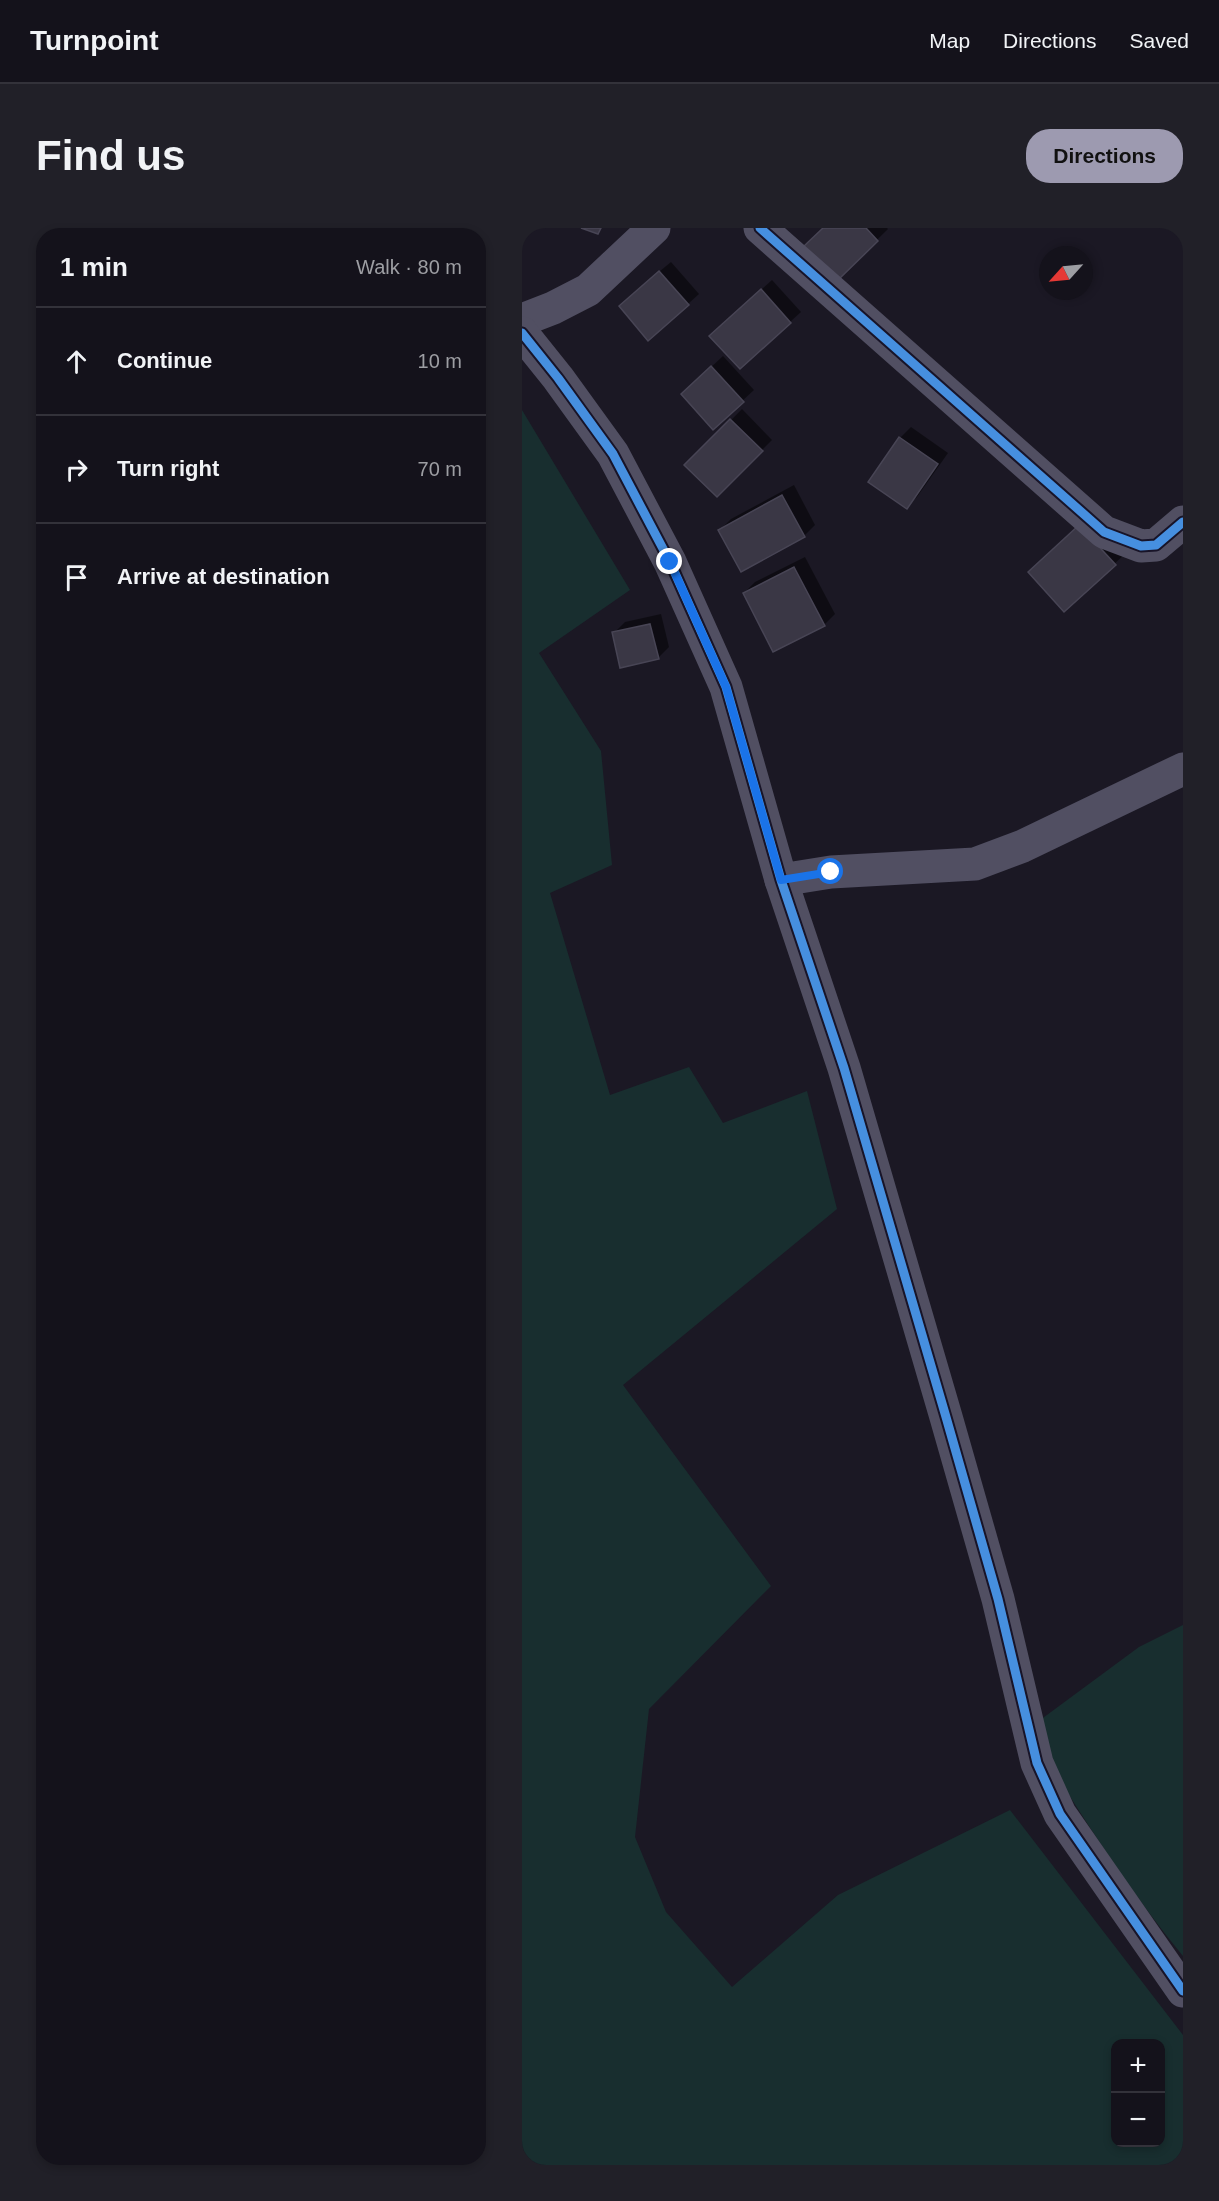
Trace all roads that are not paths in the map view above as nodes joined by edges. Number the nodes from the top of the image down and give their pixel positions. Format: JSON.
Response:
{"nodes":[{"id":1,"x":654,"y":228,"type":"edge"},
{"id":2,"x":760,"y":228,"type":"edge"},
{"id":3,"x":522,"y":320,"type":"edge"},
{"id":4,"x":522,"y":333,"type":"edge"},
{"id":5,"x":1183,"y":522,"type":"edge"},
{"id":6,"x":1183,"y":769,"type":"edge"},
{"id":7,"x":781,"y":880,"type":"junction"},
{"id":8,"x":1183,"y":1991,"type":"edge"}],
"edges":[{"from":1,"to":3,"type":"street"},
{"from":2,"to":5,"type":"street"},
{"from":4,"to":7,"type":"street"},
{"from":6,"to":7,"type":"street"},
{"from":7,"to":8,"type":"street"}]}
